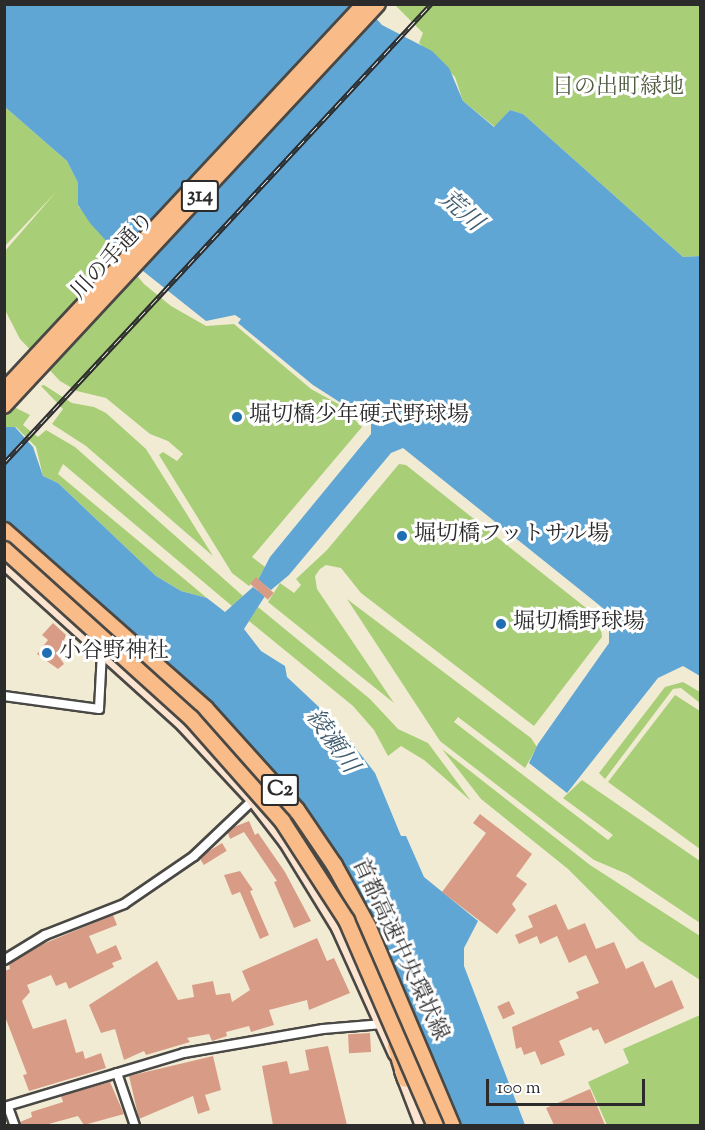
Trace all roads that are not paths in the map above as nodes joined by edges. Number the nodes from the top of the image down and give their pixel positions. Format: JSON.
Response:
{"nodes":[{"id":1,"x":364,"y":4,"type":"edge"},
{"id":2,"x":378,"y":4,"type":"edge"},
{"id":3,"x":10,"y":391,"type":"edge"},
{"id":4,"x":4,"y":530,"type":"edge"},
{"id":5,"x":4,"y":549,"type":"edge"},
{"id":6,"x":4,"y":563,"type":"edge"},
{"id":7,"x":97,"y":613,"type":"junction"},
{"id":8,"x":102,"y":651,"type":"junction"},
{"id":9,"x":4,"y":696,"type":"edge"},
{"id":10,"x":254,"y":801,"type":"junction"},
{"id":11,"x":4,"y":960,"type":"edge"},
{"id":12,"x":387,"y":1021,"type":"junction"},
{"id":13,"x":117,"y":1073,"type":"junction"},
{"id":14,"x":405,"y":1079,"type":"joint"},
{"id":15,"x":6,"y":1107,"type":"edge"},
{"id":16,"x":15,"y":1125,"type":"edge"},
{"id":17,"x":135,"y":1125,"type":"edge"},
{"id":18,"x":424,"y":1125,"type":"edge"},
{"id":19,"x":435,"y":1125,"type":"edge"},
{"id":20,"x":452,"y":1125,"type":"edge"}],
"edges":[{"from":1,"to":3,"type":"main road","name":"川の手通り","number":"314"},
{"from":2,"to":3,"type":"main road","name":"川の手通り","number":"314"},
{"from":4,"to":7,"type":"highway","name":"首都高速中央環状線","number":"C2"},
{"from":5,"to":12,"type":"highway","name":"首都高速中央環状線","number":"C2","bridge":true},
{"from":6,"to":8,"type":"main road"},
{"from":7,"to":12,"type":"highway","bridge":true},
{"from":7,"to":20,"type":"highway","name":"首都高速中央環状線","number":"C2"},
{"from":8,"to":9,"type":"street"},
{"from":8,"to":10,"type":"main road"},
{"from":10,"to":11,"type":"street"},
{"from":10,"to":12,"type":"main road"},
{"from":12,"to":13,"type":"street"},
{"from":12,"to":14,"type":"highway"},
{"from":12,"to":18,"type":"highway","bridge":true},
{"from":12,"to":19,"type":"highway","name":"首都高速中央環状線","number":"C2","bridge":true},
{"from":13,"to":15,"type":"street"},
{"from":13,"to":17,"type":"street"},
{"from":14,"to":18,"type":"main road"},
{"from":15,"to":16,"type":"street"}]}
